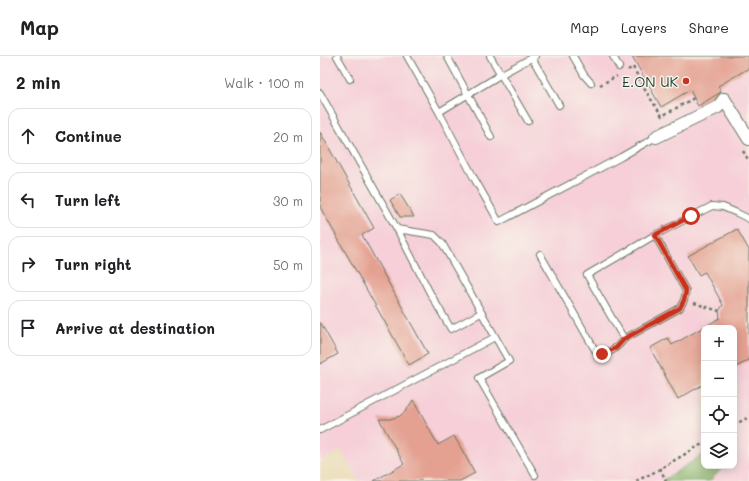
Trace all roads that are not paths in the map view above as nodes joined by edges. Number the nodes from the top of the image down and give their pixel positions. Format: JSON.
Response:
{"nodes":[{"id":1,"x":337,"y":56,"type":"edge"},
{"id":2,"x":406,"y":56,"type":"edge"},
{"id":3,"x":447,"y":56,"type":"edge"},
{"id":4,"x":490,"y":56,"type":"edge"},
{"id":5,"x":573,"y":56,"type":"edge"},
{"id":6,"x":613,"y":56,"type":"edge"},
{"id":7,"x":532,"y":57,"type":"edge"},
{"id":8,"x":619,"y":67,"type":"dead end"},
{"id":9,"x":500,"y":74,"type":"junction"},
{"id":10,"x":350,"y":79,"type":"dead end"},
{"id":11,"x":591,"y":83,"type":"dead end"},
{"id":12,"x":320,"y":93,"type":"edge"},
{"id":13,"x":468,"y":94,"type":"junction"},
{"id":14,"x":559,"y":105,"type":"dead end"},
{"id":15,"x":439,"y":112,"type":"junction"},
{"id":16,"x":528,"y":121,"type":"dead end"},
{"id":17,"x":491,"y":136,"type":"dead end"},
{"id":18,"x":656,"y":136,"type":"joint"},
{"id":19,"x":749,"y":139,"type":"edge"},
{"id":20,"x":749,"y":219,"type":"edge"},
{"id":21,"x":397,"y":229,"type":"junction"},
{"id":22,"x":655,"y":235,"type":"junction"},
{"id":23,"x":540,"y":254,"type":"dead end"},
{"id":24,"x":481,"y":313,"type":"junction"},
{"id":25,"x":495,"y":337,"type":"junction"},
{"id":26,"x":624,"y":339,"type":"junction"},
{"id":27,"x":320,"y":430,"type":"edge"},
{"id":28,"x":535,"y":475,"type":"dead end"}],
"edges":[{"from":1,"to":10,"type":"lane"},
{"from":2,"to":15,"type":"lane"},
{"from":3,"to":13,"type":"lane"},
{"from":4,"to":9,"type":"lane"},
{"from":5,"to":11,"type":"lane"},
{"from":6,"to":8,"type":"lane"},
{"from":7,"to":9,"type":"lane"},
{"from":7,"to":14,"type":"lane"},
{"from":9,"to":13,"type":"lane"},
{"from":9,"to":16,"type":"lane"},
{"from":12,"to":21,"type":"lane"},
{"from":13,"to":15,"type":"lane"},
{"from":13,"to":17,"type":"lane"},
{"from":15,"to":18,"type":"lane"},
{"from":18,"to":19,"type":"street"},
{"from":20,"to":22,"type":"lane"},
{"from":21,"to":24,"type":"lane"},
{"from":21,"to":24,"type":"lane"},
{"from":22,"to":26,"type":"lane"},
{"from":22,"to":26,"type":"lane"},
{"from":23,"to":26,"type":"lane"},
{"from":24,"to":25,"type":"lane"},
{"from":25,"to":27,"type":"lane"},
{"from":25,"to":28,"type":"lane"}]}
